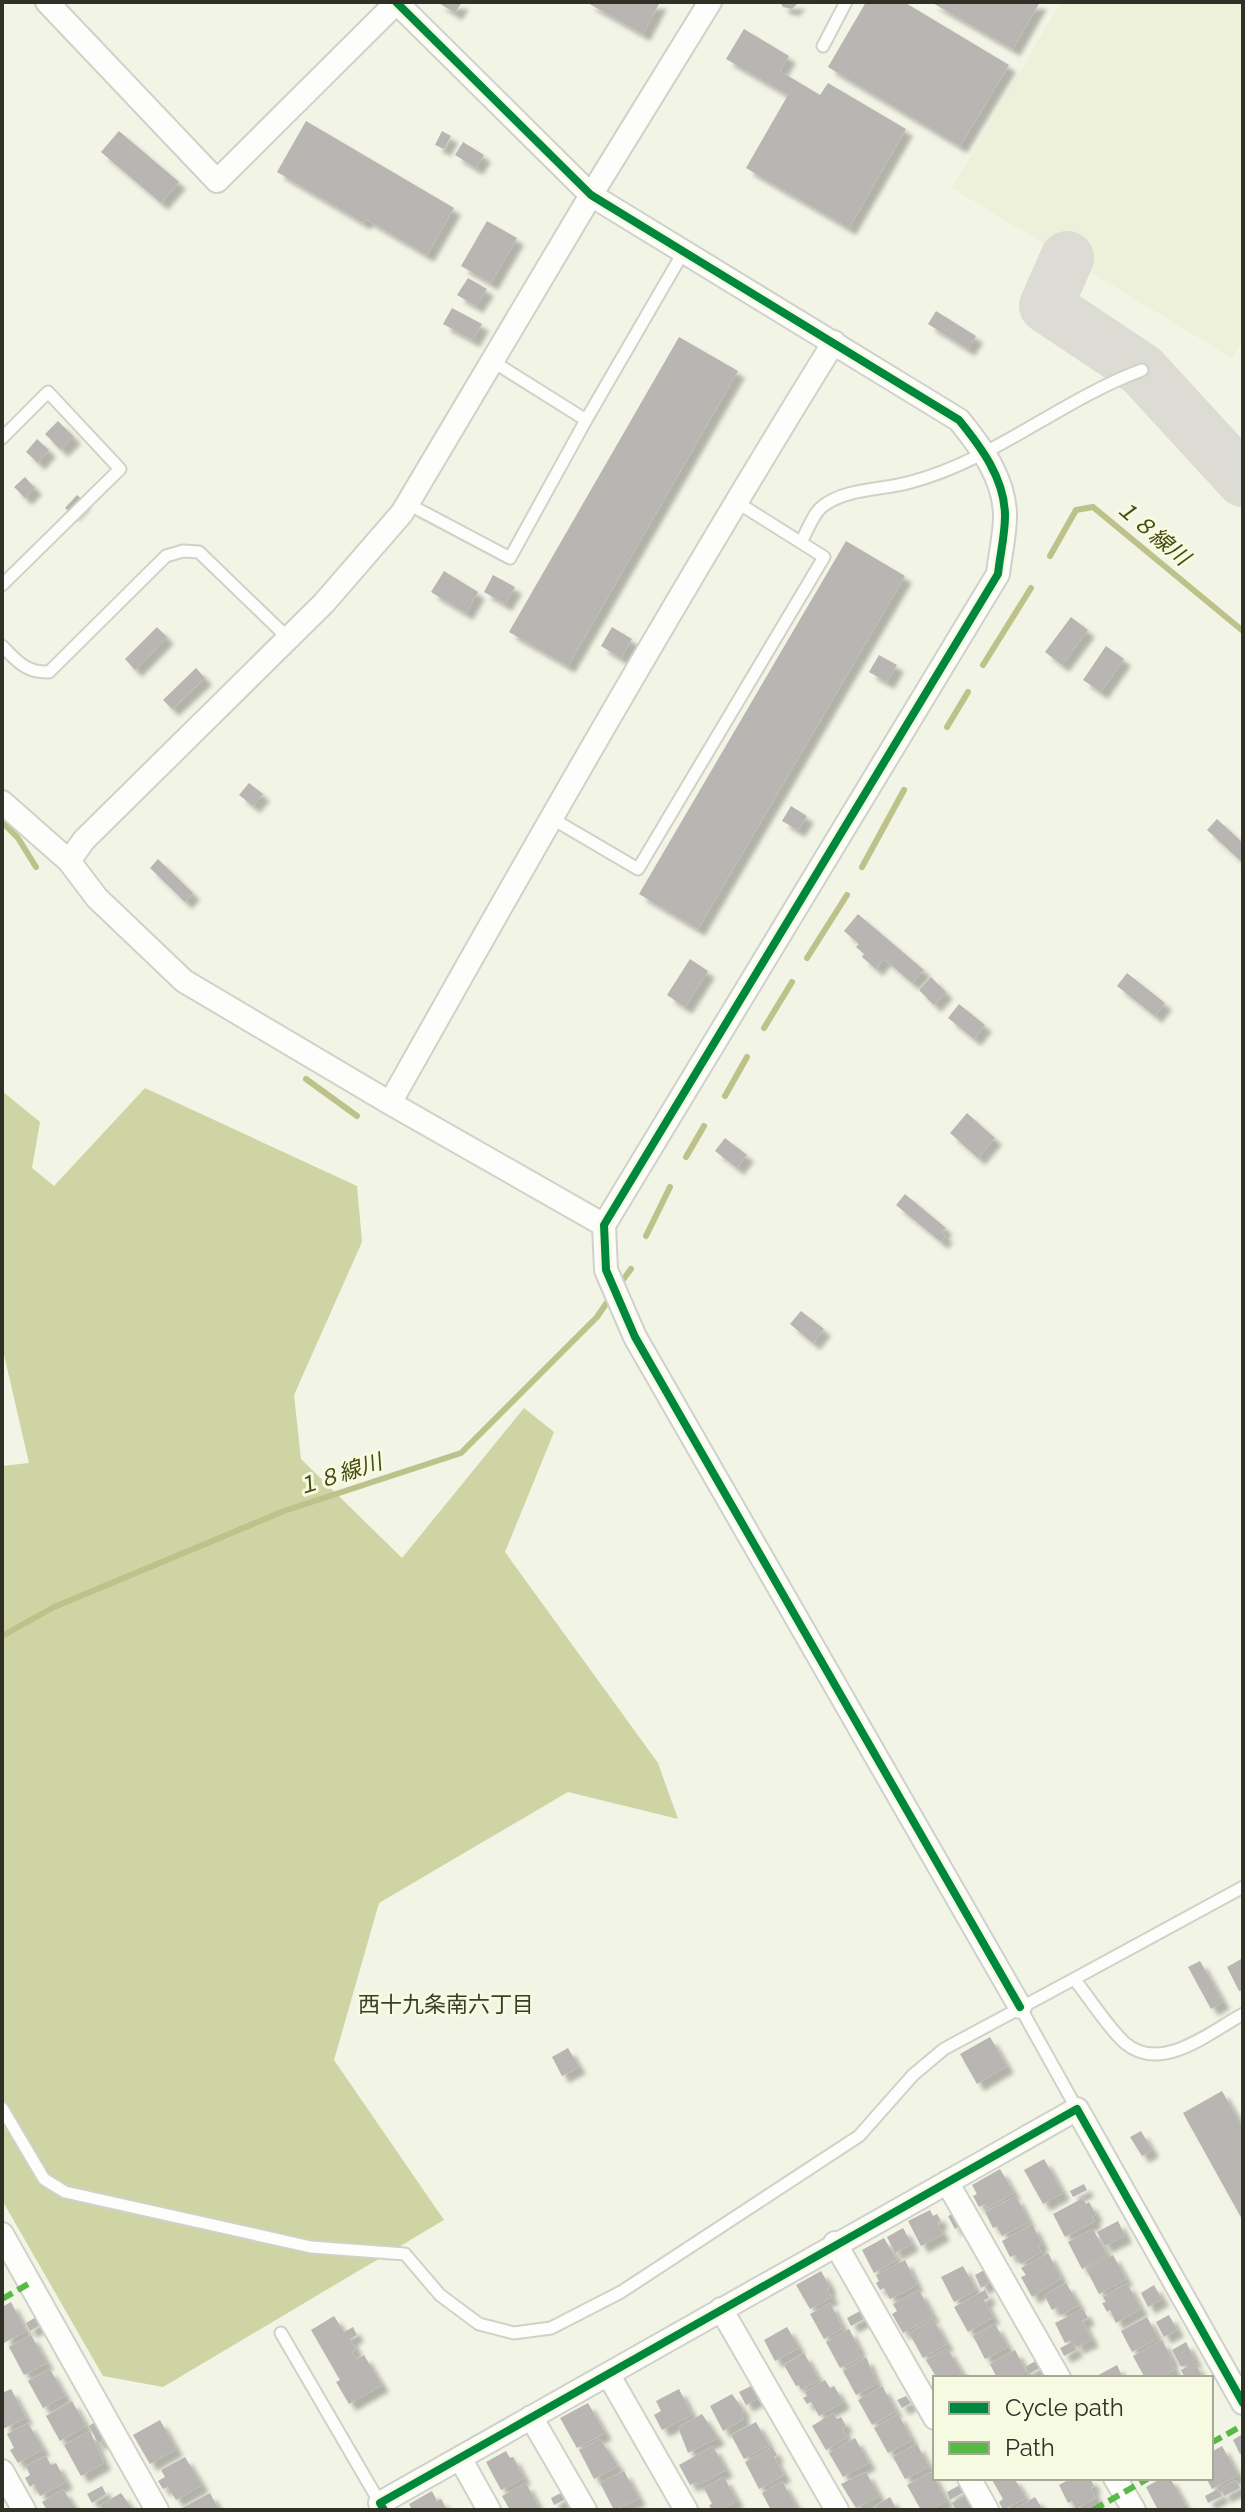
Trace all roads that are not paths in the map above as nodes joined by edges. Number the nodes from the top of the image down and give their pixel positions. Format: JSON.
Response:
{"nodes":[{"id":1,"x":47,"y":2,"type":"edge"},
{"id":2,"x":397,"y":2,"type":"edge"},
{"id":3,"x":710,"y":2,"type":"edge"},
{"id":4,"x":846,"y":2,"type":"edge"},
{"id":5,"x":823,"y":46,"type":"dead end"},
{"id":6,"x":591,"y":195,"type":"junction"},
{"id":7,"x":684,"y":251,"type":"junction"},
{"id":8,"x":834,"y":342,"type":"junction"},
{"id":9,"x":492,"y":361,"type":"junction"},
{"id":10,"x":1142,"y":370,"type":"dead end"},
{"id":11,"x":586,"y":420,"type":"junction"},
{"id":12,"x":2,"y":438,"type":"edge"},
{"id":13,"x":985,"y":452,"type":"junction"},
{"id":14,"x":735,"y":501,"type":"junction"},
{"id":15,"x":408,"y":504,"type":"junction"},
{"id":16,"x":801,"y":542,"type":"junction"},
{"id":17,"x":2,"y":585,"type":"edge"},
{"id":18,"x":288,"y":638,"type":"junction"},
{"id":19,"x":2,"y":646,"type":"edge"},
{"id":20,"x":2,"y":802,"type":"edge"},
{"id":21,"x":550,"y":818,"type":"junction"},
{"id":22,"x":69,"y":861,"type":"junction"},
{"id":23,"x":390,"y":1103,"type":"junction"},
{"id":24,"x":604,"y":1225,"type":"junction"},
{"id":25,"x":1243,"y":1887,"type":"edge"},
{"id":26,"x":1074,"y":1979,"type":"junction"},
{"id":27,"x":1020,"y":2007,"type":"junction"},
{"id":28,"x":1243,"y":2014,"type":"edge"},
{"id":29,"x":2,"y":2108,"type":"edge"},
{"id":30,"x":1077,"y":2109,"type":"junction"},
{"id":31,"x":947,"y":2182,"type":"junction"},
{"id":32,"x":2,"y":2234,"type":"edge"},
{"id":33,"x":835,"y":2243,"type":"junction"},
{"id":34,"x":721,"y":2309,"type":"junction"},
{"id":35,"x":281,"y":2333,"type":"dead end"},
{"id":36,"x":608,"y":2374,"type":"junction"},
{"id":37,"x":1058,"y":2376,"type":"edge"},
{"id":38,"x":1243,"y":2403,"type":"edge"},
{"id":39,"x":933,"y":2414,"type":"edge"},
{"id":40,"x":531,"y":2417,"type":"junction"},
{"id":41,"x":460,"y":2458,"type":"junction"},
{"id":42,"x":2,"y":2471,"type":"edge"},
{"id":43,"x":970,"y":2480,"type":"edge"},
{"id":44,"x":1116,"y":2480,"type":"edge"},
{"id":45,"x":382,"y":2507,"type":"edge"},
{"id":46,"x":24,"y":2510,"type":"edge"},
{"id":47,"x":157,"y":2510,"type":"edge"},
{"id":48,"x":489,"y":2510,"type":"edge"},
{"id":49,"x":585,"y":2510,"type":"edge"},
{"id":50,"x":686,"y":2510,"type":"edge"},
{"id":51,"x":837,"y":2510,"type":"edge"},
{"id":52,"x":987,"y":2510,"type":"edge"},
{"id":53,"x":1134,"y":2510,"type":"edge"}],
"edges":[{"from":1,"to":2,"type":"street"},
{"from":2,"to":6,"type":"street"},
{"from":3,"to":6,"type":"street"},
{"from":4,"to":5,"type":"lane"},
{"from":6,"to":7,"type":"street"},
{"from":6,"to":9,"type":"street"},
{"from":7,"to":8,"type":"street"},
{"from":7,"to":11,"type":"lane"},
{"from":8,"to":13,"type":"street"},
{"from":8,"to":14,"type":"street"},
{"from":9,"to":11,"type":"lane"},
{"from":9,"to":15,"type":"street"},
{"from":10,"to":13,"type":"lane"},
{"from":11,"to":15,"type":"lane"},
{"from":12,"to":17,"type":"lane"},
{"from":13,"to":16,"type":"lane"},
{"from":13,"to":24,"type":"street"},
{"from":14,"to":16,"type":"lane"},
{"from":14,"to":21,"type":"street"},
{"from":15,"to":18,"type":"street"},
{"from":16,"to":21,"type":"lane"},
{"from":18,"to":19,"type":"lane"},
{"from":18,"to":22,"type":"street"},
{"from":20,"to":22,"type":"street"},
{"from":21,"to":23,"type":"street"},
{"from":22,"to":23,"type":"street"},
{"from":23,"to":24,"type":"street"},
{"from":24,"to":27,"type":"street"},
{"from":25,"to":26,"type":"lane"},
{"from":26,"to":27,"type":"lane"},
{"from":26,"to":28,"type":"lane"},
{"from":27,"to":29,"type":"lane"},
{"from":27,"to":30,"type":"lane"},
{"from":30,"to":31,"type":"street"},
{"from":30,"to":38,"type":"street"},
{"from":31,"to":33,"type":"street"},
{"from":31,"to":37,"type":"street"},
{"from":32,"to":47,"type":"street"},
{"from":33,"to":34,"type":"street"},
{"from":33,"to":39,"type":"street"},
{"from":34,"to":36,"type":"street"},
{"from":34,"to":51,"type":"street"},
{"from":35,"to":45,"type":"lane"},
{"from":36,"to":40,"type":"street"},
{"from":36,"to":50,"type":"street"},
{"from":40,"to":41,"type":"street"},
{"from":40,"to":49,"type":"street"},
{"from":41,"to":45,"type":"street"},
{"from":41,"to":48,"type":"street"},
{"from":42,"to":46,"type":"street"},
{"from":43,"to":52,"type":"street"},
{"from":44,"to":53,"type":"street"}]}
